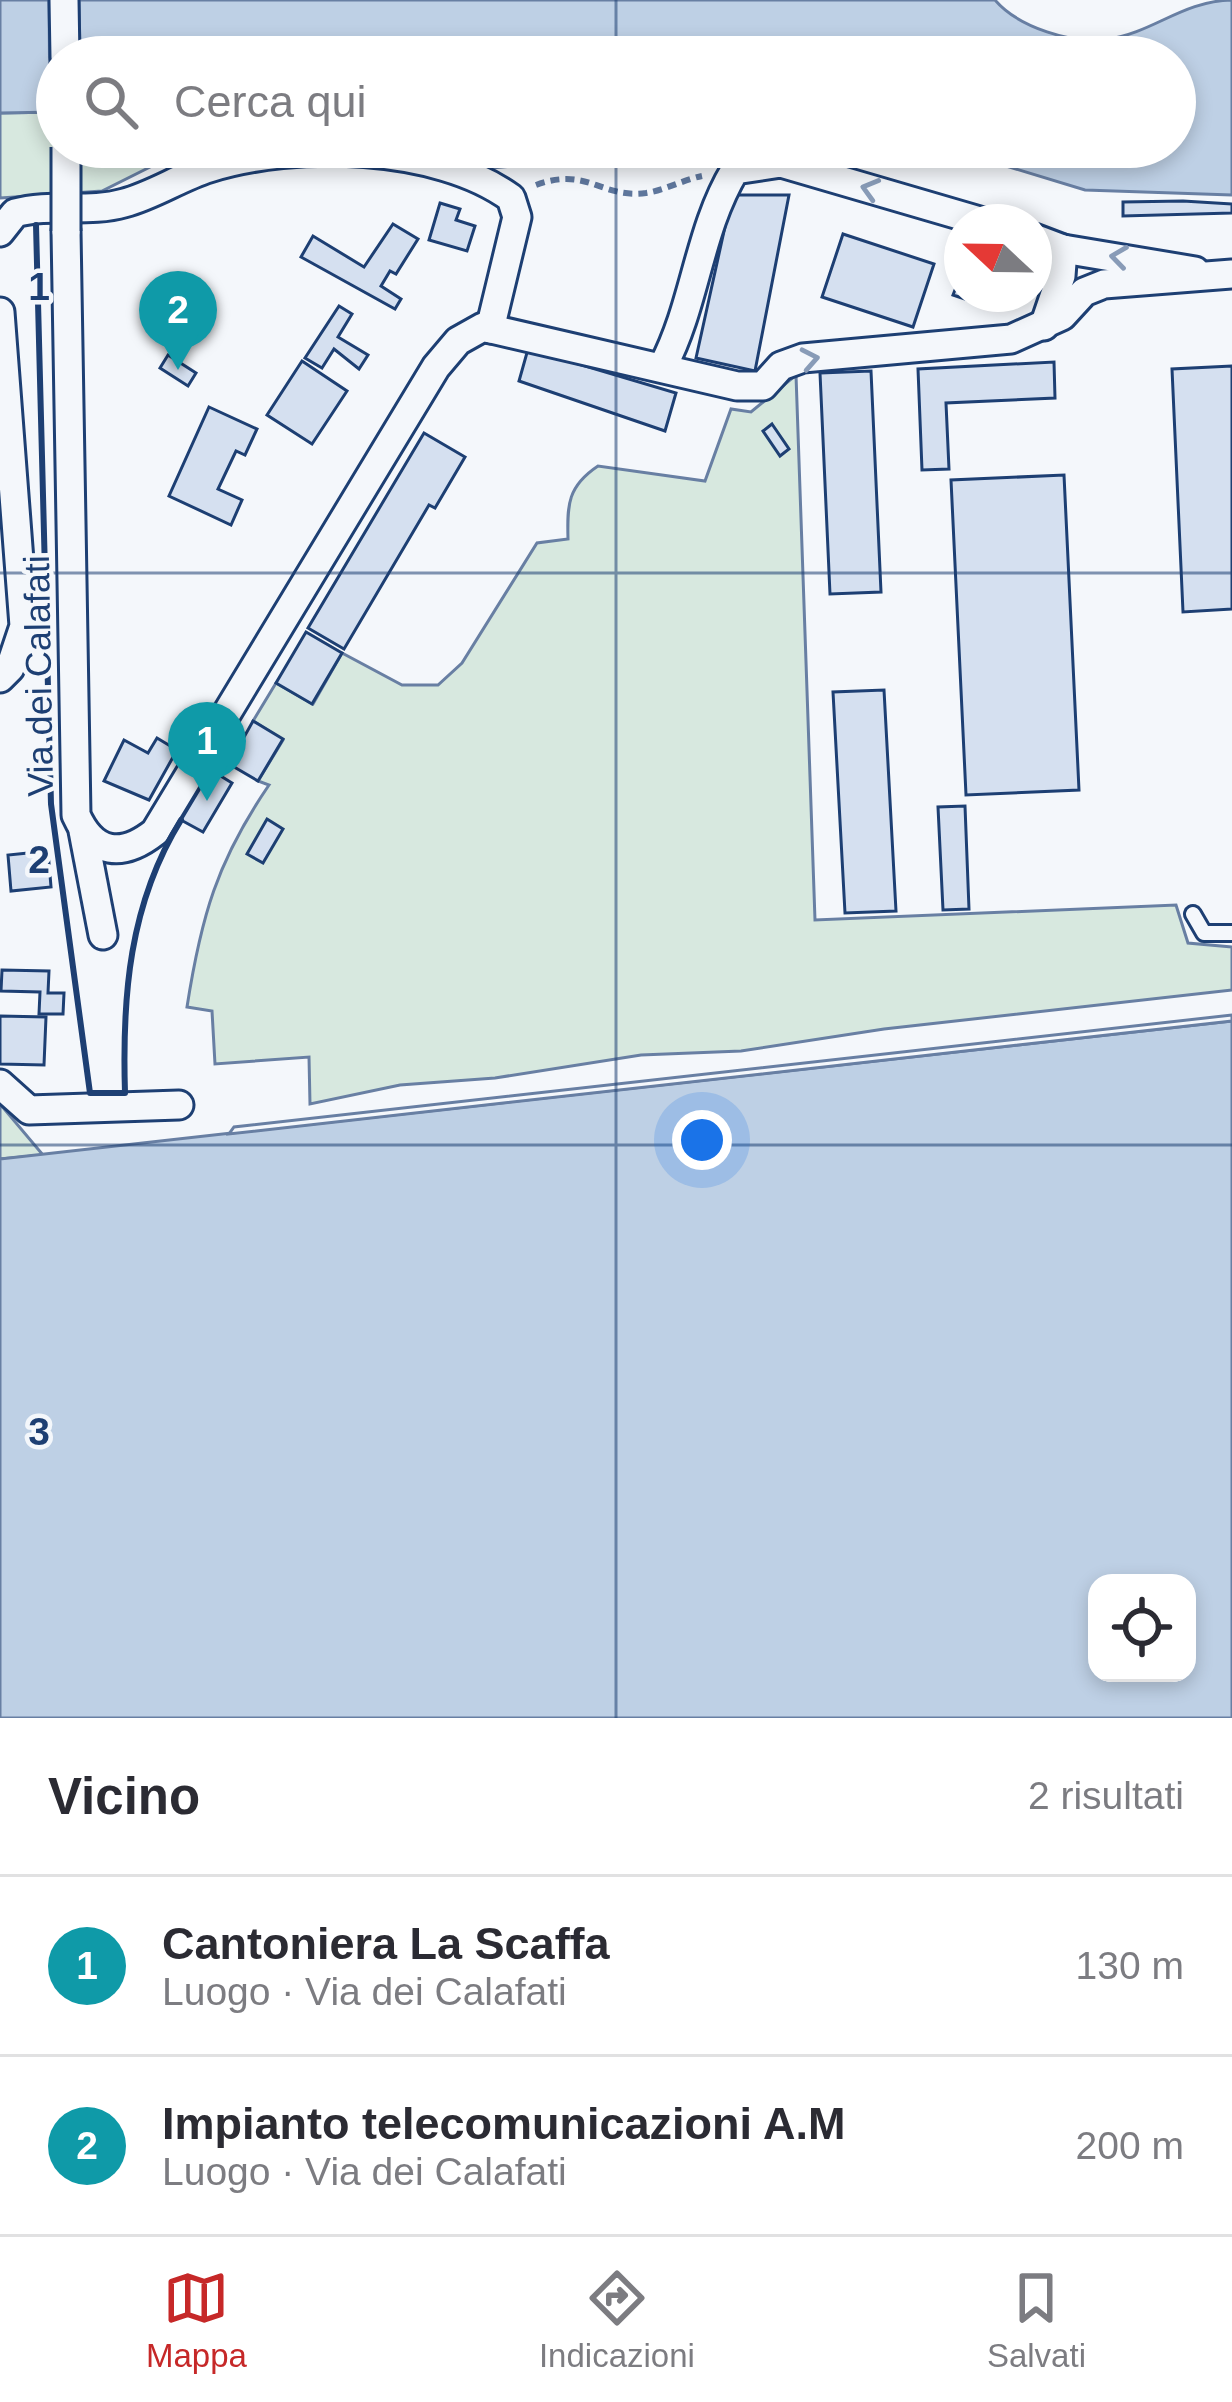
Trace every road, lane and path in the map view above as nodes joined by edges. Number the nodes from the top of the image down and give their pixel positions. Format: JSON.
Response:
{"nodes":[{"id":1,"x":64,"y":0,"type":"edge"},
{"id":2,"x":65,"y":36,"type":"edge"},
{"id":3,"x":66,"y":168,"type":"edge"},
{"id":4,"x":208,"y":168,"type":"edge"},
{"id":5,"x":444,"y":168,"type":"edge"},
{"id":6,"x":750,"y":168,"type":"edge"},
{"id":7,"x":795,"y":168,"type":"edge"},
{"id":8,"x":735,"y":170,"type":"junction"},
{"id":9,"x":511,"y":198,"type":"junction"},
{"id":10,"x":944,"y":211,"type":"edge"},
{"id":11,"x":0,"y":232,"type":"edge"},
{"id":12,"x":1052,"y":245,"type":"edge"},
{"id":13,"x":1063,"y":249,"type":"junction"},
{"id":14,"x":1218,"y":274,"type":"edge"},
{"id":15,"x":0,"y":312,"type":"edge"},
{"id":16,"x":1044,"y":326,"type":"junction"},
{"id":17,"x":490,"y":328,"type":"junction"},
{"id":18,"x":663,"y":366,"type":"junction"},
{"id":19,"x":0,"y":678,"type":"edge"},
{"id":20,"x":83,"y":830,"type":"junction"},
{"id":21,"x":1193,"y":914,"type":"dead end"},
{"id":22,"x":1232,"y":933,"type":"edge"},
{"id":23,"x":103,"y":934,"type":"dead end"},
{"id":24,"x":0,"y":1084,"type":"edge"},
{"id":25,"x":179,"y":1105,"type":"dead end"}],
"edges":[{"from":1,"to":2,"type":"street"},
{"from":3,"to":20,"type":"street","name":"Via dei Calafati","bridge":true},
{"from":4,"to":11,"type":"street"},
{"from":5,"to":9,"type":"street"},
{"from":6,"to":8,"type":"street","one_way":true},
{"from":10,"to":7,"type":"street","one_way":true},
{"from":8,"to":9,"type":"path"},
{"from":8,"to":18,"type":"street"},
{"from":9,"to":17,"type":"street"},
{"from":12,"to":13,"type":"street"},
{"from":14,"to":13,"type":"street","one_way":true},
{"from":13,"to":16,"type":"street"},
{"from":14,"to":16,"type":"street"},
{"from":15,"to":19,"type":"street"},
{"from":18,"to":16,"type":"street","one_way":true},
{"from":17,"to":18,"type":"street"},
{"from":17,"to":20,"type":"street","name":"Via dei Calafati"},
{"from":20,"to":23,"type":"street"},
{"from":21,"to":22,"type":"lane"},
{"from":24,"to":25,"type":"street"}]}
